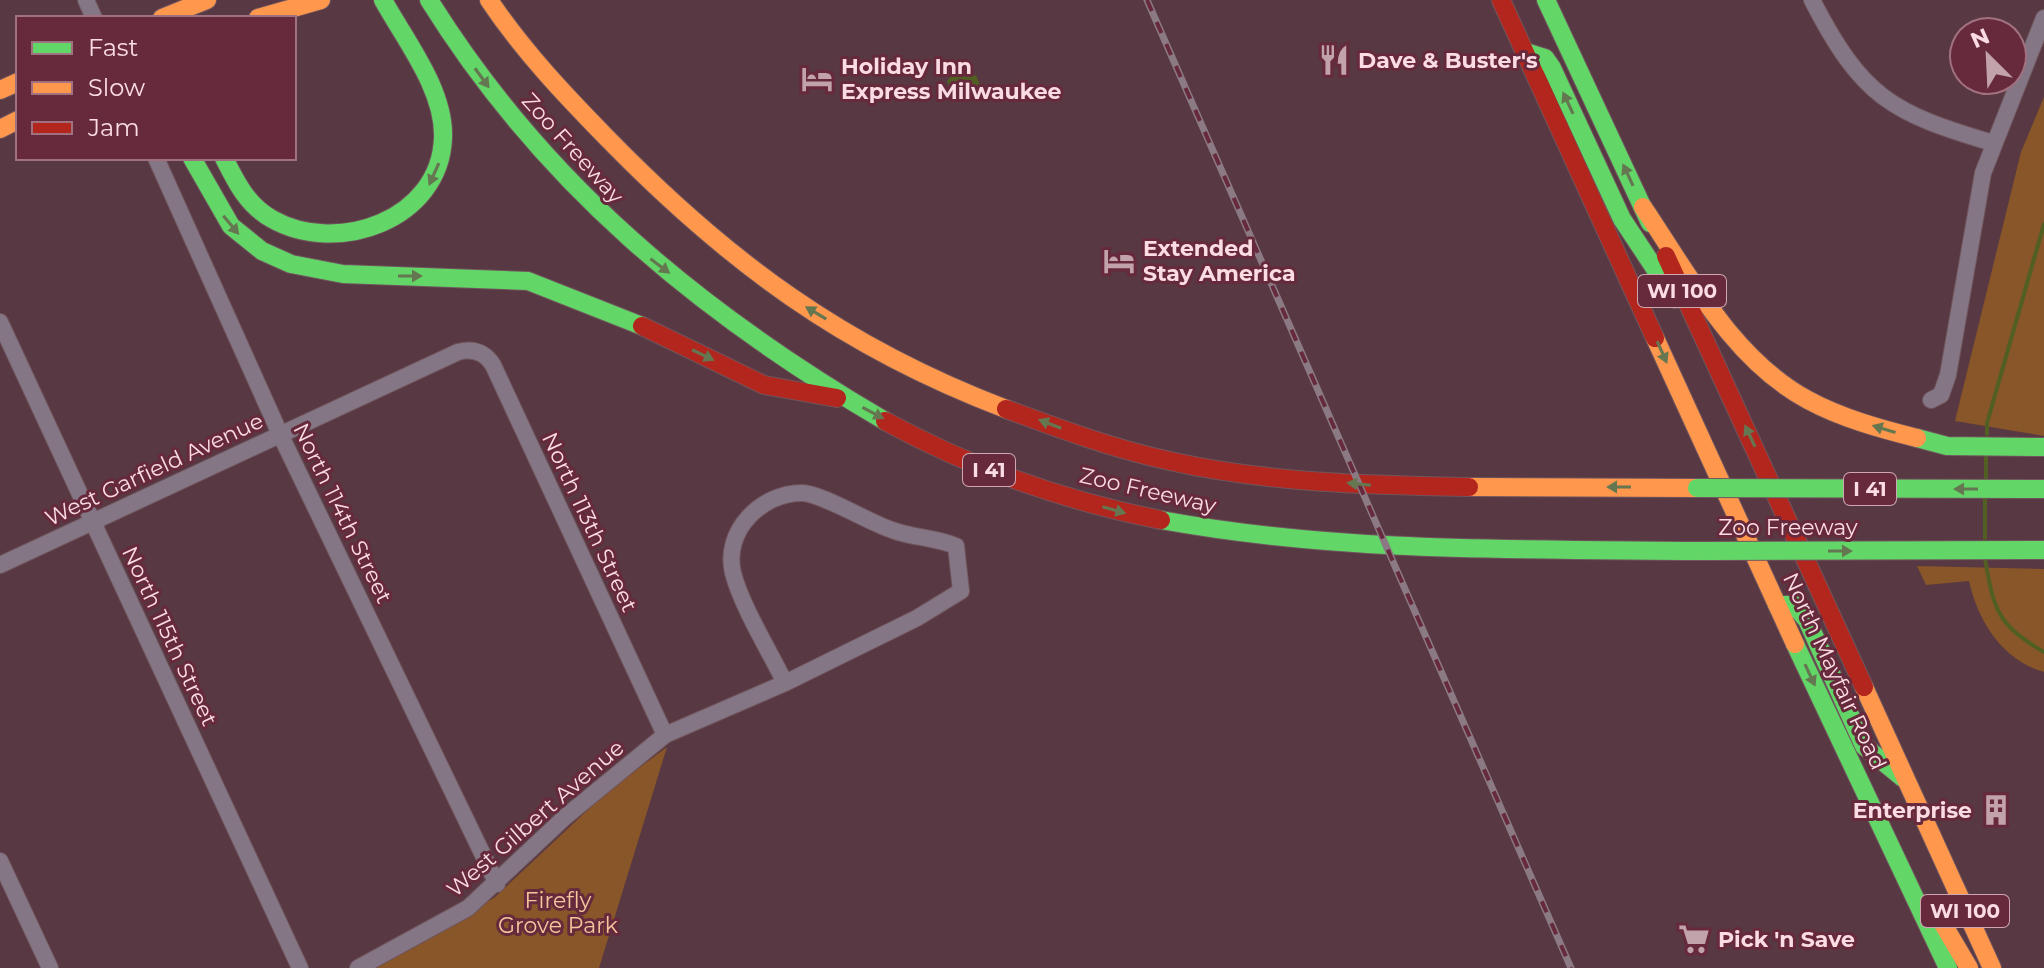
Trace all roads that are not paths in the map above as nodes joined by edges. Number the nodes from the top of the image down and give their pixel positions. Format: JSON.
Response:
{"nodes":[{"id":1,"x":319,"y":0,"type":"edge"},
{"id":2,"x":383,"y":0,"type":"edge"},
{"id":3,"x":1501,"y":0,"type":"edge"},
{"id":4,"x":1546,"y":0,"type":"edge"},
{"id":5,"x":1812,"y":0,"type":"edge"},
{"id":6,"x":204,"y":1,"type":"edge"},
{"id":7,"x":490,"y":2,"type":"edge"},
{"id":8,"x":433,"y":7,"type":"edge"},
{"id":9,"x":167,"y":16,"type":"edge"},
{"id":10,"x":186,"y":16,"type":"edge"},
{"id":11,"x":265,"y":16,"type":"edge"},
{"id":12,"x":294,"y":16,"type":"edge"},
{"id":13,"x":2044,"y":18,"type":"edge"},
{"id":14,"x":1526,"y":52,"type":"junction"},
{"id":15,"x":1993,"y":143,"type":"junction"},
{"id":16,"x":157,"y":160,"type":"edge"},
{"id":17,"x":193,"y":160,"type":"edge"},
{"id":18,"x":225,"y":160,"type":"edge"},
{"id":19,"x":1643,"y":207,"type":"junction"},
{"id":20,"x":0,"y":322,"type":"edge"},
{"id":21,"x":1705,"y":339,"type":"junction"},
{"id":22,"x":458,"y":352,"type":"joint"},
{"id":23,"x":846,"y":399,"type":"junction"},
{"id":24,"x":1931,"y":400,"type":"dead end"},
{"id":25,"x":280,"y":434,"type":"junction"},
{"id":26,"x":2044,"y":447,"type":"edge"},
{"id":27,"x":2044,"y":489,"type":"edge"},
{"id":28,"x":93,"y":521,"type":"junction"},
{"id":29,"x":2044,"y":550,"type":"edge"},
{"id":30,"x":0,"y":565,"type":"edge"},
{"id":31,"x":1777,"y":605,"type":"junction"},
{"id":32,"x":785,"y":683,"type":"junction"},
{"id":33,"x":665,"y":735,"type":"junction"},
{"id":34,"x":1906,"y":780,"type":"junction"},
{"id":35,"x":1898,"y":860,"type":"junction"},
{"id":36,"x":0,"y":861,"type":"edge"},
{"id":37,"x":497,"y":884,"type":"junction"},
{"id":38,"x":50,"y":968,"type":"edge"},
{"id":39,"x":300,"y":968,"type":"edge"},
{"id":40,"x":358,"y":968,"type":"edge"},
{"id":41,"x":1948,"y":968,"type":"edge"},
{"id":42,"x":1969,"y":968,"type":"edge"},
{"id":43,"x":1992,"y":968,"type":"edge"}],
"edges":[{"from":1,"to":11,"type":"main road"},
{"from":1,"to":12,"type":"main road"},
{"from":2,"to":18,"type":"main road","one_way":true},
{"from":3,"to":14,"type":"main road","name":"North Mayfair Road","number":"WI 100"},
{"from":19,"to":4,"type":"main road","name":"North Mayfair Road","number":"WI 100","one_way":true},
{"from":5,"to":15,"type":"street"},
{"from":6,"to":9,"type":"main road"},
{"from":6,"to":10,"type":"main road"},
{"from":27,"to":7,"type":"main road","name":"Zoo Freeway","number":"I 41","one_way":true,"bridge":true},
{"from":8,"to":23,"type":"main road","name":"Zoo Freeway","number":"I 41","one_way":true},
{"from":13,"to":15,"type":"street"},
{"from":21,"to":14,"type":"main road","one_way":true},
{"from":14,"to":31,"type":"main road","name":"North Mayfair Road","number":"WI 100","one_way":true},
{"from":15,"to":24,"type":"street"},
{"from":16,"to":25,"type":"street","name":"North 114th Street"},
{"from":17,"to":23,"type":"main road","one_way":true},
{"from":19,"to":21,"type":"main road","name":"North Mayfair Road","number":"WI 100"},
{"from":26,"to":19,"type":"main road","one_way":true},
{"from":20,"to":28,"type":"street","name":"North 115th Street"},
{"from":34,"to":21,"type":"main road","name":"North Mayfair Road","number":"WI 100","one_way":true},
{"from":22,"to":25,"type":"street","name":"West Garfield Avenue"},
{"from":22,"to":33,"type":"street","name":"North 113th Street"},
{"from":23,"to":29,"type":"main road","name":"Zoo Freeway","number":"I 41","one_way":true,"bridge":true},
{"from":25,"to":28,"type":"street","name":"West Garfield Avenue"},
{"from":25,"to":37,"type":"street","name":"North 114th Street"},
{"from":28,"to":30,"type":"street","name":"West Garfield Avenue"},
{"from":28,"to":39,"type":"street","name":"North 115th Street"},
{"from":31,"to":34,"type":"main road"},
{"from":31,"to":35,"type":"main road","name":"North Mayfair Road","number":"WI 100","one_way":true},
{"from":32,"to":32,"type":"street","name":"West Gilbert Avenue"},
{"from":32,"to":33,"type":"street","name":"West Gilbert Avenue"},
{"from":33,"to":37,"type":"street","name":"West Gilbert Avenue"},
{"from":34,"to":43,"type":"main road","name":"North Mayfair Road","number":"WI 100"},
{"from":35,"to":41,"type":"main road","name":"North Mayfair Road","number":"WI 100"},
{"from":35,"to":42,"type":"main road"},
{"from":36,"to":38,"type":"street"},
{"from":37,"to":40,"type":"street","name":"West Gilbert Avenue"}]}
